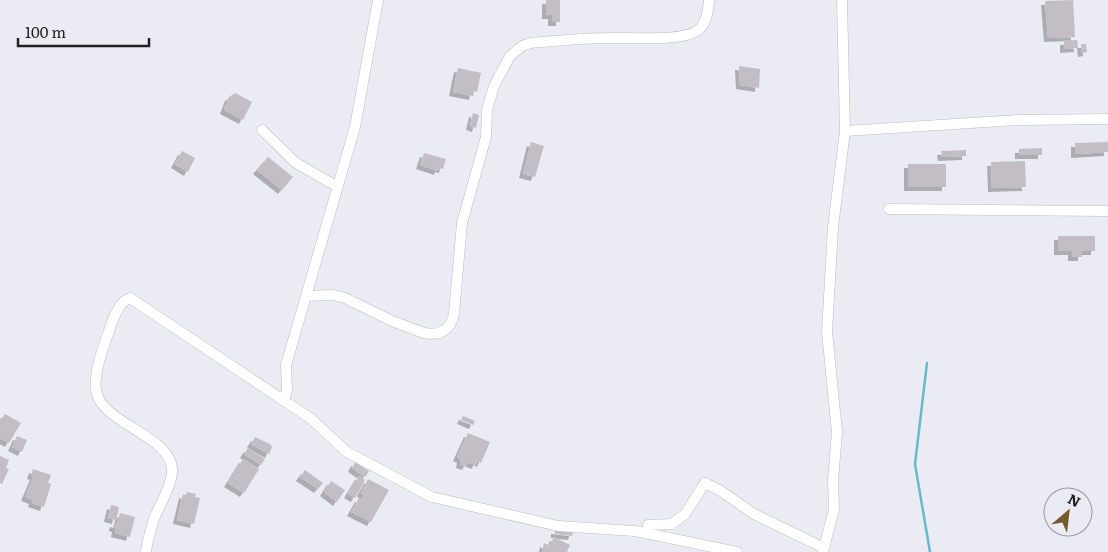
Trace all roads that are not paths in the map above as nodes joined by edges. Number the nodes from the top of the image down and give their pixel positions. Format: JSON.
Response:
{"nodes":[{"id":1,"x":378,"y":0,"type":"edge"},
{"id":2,"x":709,"y":0,"type":"edge"},
{"id":3,"x":842,"y":0,"type":"edge"},
{"id":4,"x":1108,"y":119,"type":"edge"},
{"id":5,"x":262,"y":130,"type":"dead end"},
{"id":6,"x":845,"y":131,"type":"junction"},
{"id":7,"x":338,"y":187,"type":"junction"},
{"id":8,"x":889,"y":210,"type":"dead end"},
{"id":9,"x":1108,"y":211,"type":"edge"},
{"id":10,"x":307,"y":296,"type":"junction"},
{"id":11,"x":284,"y":400,"type":"junction"},
{"id":12,"x":647,"y":533,"type":"junction"},
{"id":13,"x":824,"y":550,"type":"edge"},
{"id":14,"x":146,"y":552,"type":"edge"},
{"id":15,"x":737,"y":552,"type":"edge"}],
"edges":[{"from":1,"to":7,"type":"street"},
{"from":2,"to":10,"type":"street"},
{"from":3,"to":6,"type":"street"},
{"from":4,"to":6,"type":"street"},
{"from":5,"to":7,"type":"street"},
{"from":6,"to":13,"type":"street"},
{"from":7,"to":10,"type":"street"},
{"from":8,"to":9,"type":"street"},
{"from":10,"to":11,"type":"street"},
{"from":11,"to":12,"type":"street"},
{"from":11,"to":14,"type":"street"},
{"from":12,"to":13,"type":"street"},
{"from":12,"to":15,"type":"street"}]}
